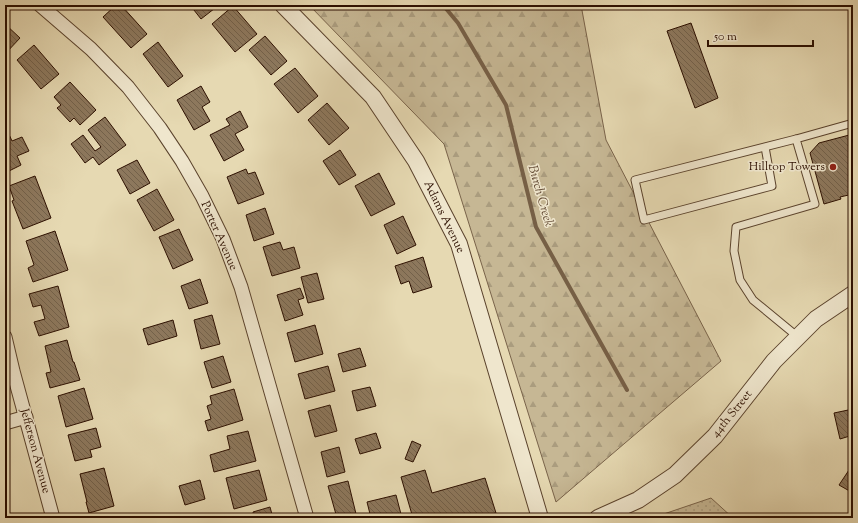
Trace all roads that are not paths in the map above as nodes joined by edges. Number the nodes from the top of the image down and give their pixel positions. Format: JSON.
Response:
{"nodes":[{"id":1,"x":40,"y":5,"type":"edge"},
{"id":2,"x":283,"y":5,"type":"edge"},
{"id":3,"x":853,"y":123,"type":"edge"},
{"id":4,"x":796,"y":139,"type":"junction"},
{"id":5,"x":764,"y":147,"type":"junction"},
{"id":6,"x":853,"y":294,"type":"edge"},
{"id":7,"x":5,"y":337,"type":"edge"},
{"id":8,"x":798,"y":337,"type":"junction"},
{"id":9,"x":26,"y":417,"type":"junction"},
{"id":10,"x":5,"y":423,"type":"edge"},
{"id":11,"x":53,"y":518,"type":"edge"},
{"id":12,"x":307,"y":518,"type":"edge"},
{"id":13,"x":540,"y":518,"type":"edge"},
{"id":14,"x":598,"y":518,"type":"edge"}],
"edges":[{"from":1,"to":12,"type":"street","name":"Porter Avenue"},
{"from":2,"to":13,"type":"street","name":"Adams Avenue"},
{"from":3,"to":4,"type":"lane"},
{"from":4,"to":5,"type":"lane"},
{"from":4,"to":8,"type":"lane"},
{"from":5,"to":5,"type":"lane"},
{"from":6,"to":8,"type":"street","name":"44th Street"},
{"from":7,"to":9,"type":"street","name":"Jefferson Avenue"},
{"from":8,"to":14,"type":"street","name":"44th Street"},
{"from":9,"to":10,"type":"street"},
{"from":9,"to":11,"type":"street","name":"Jefferson Avenue"}]}
